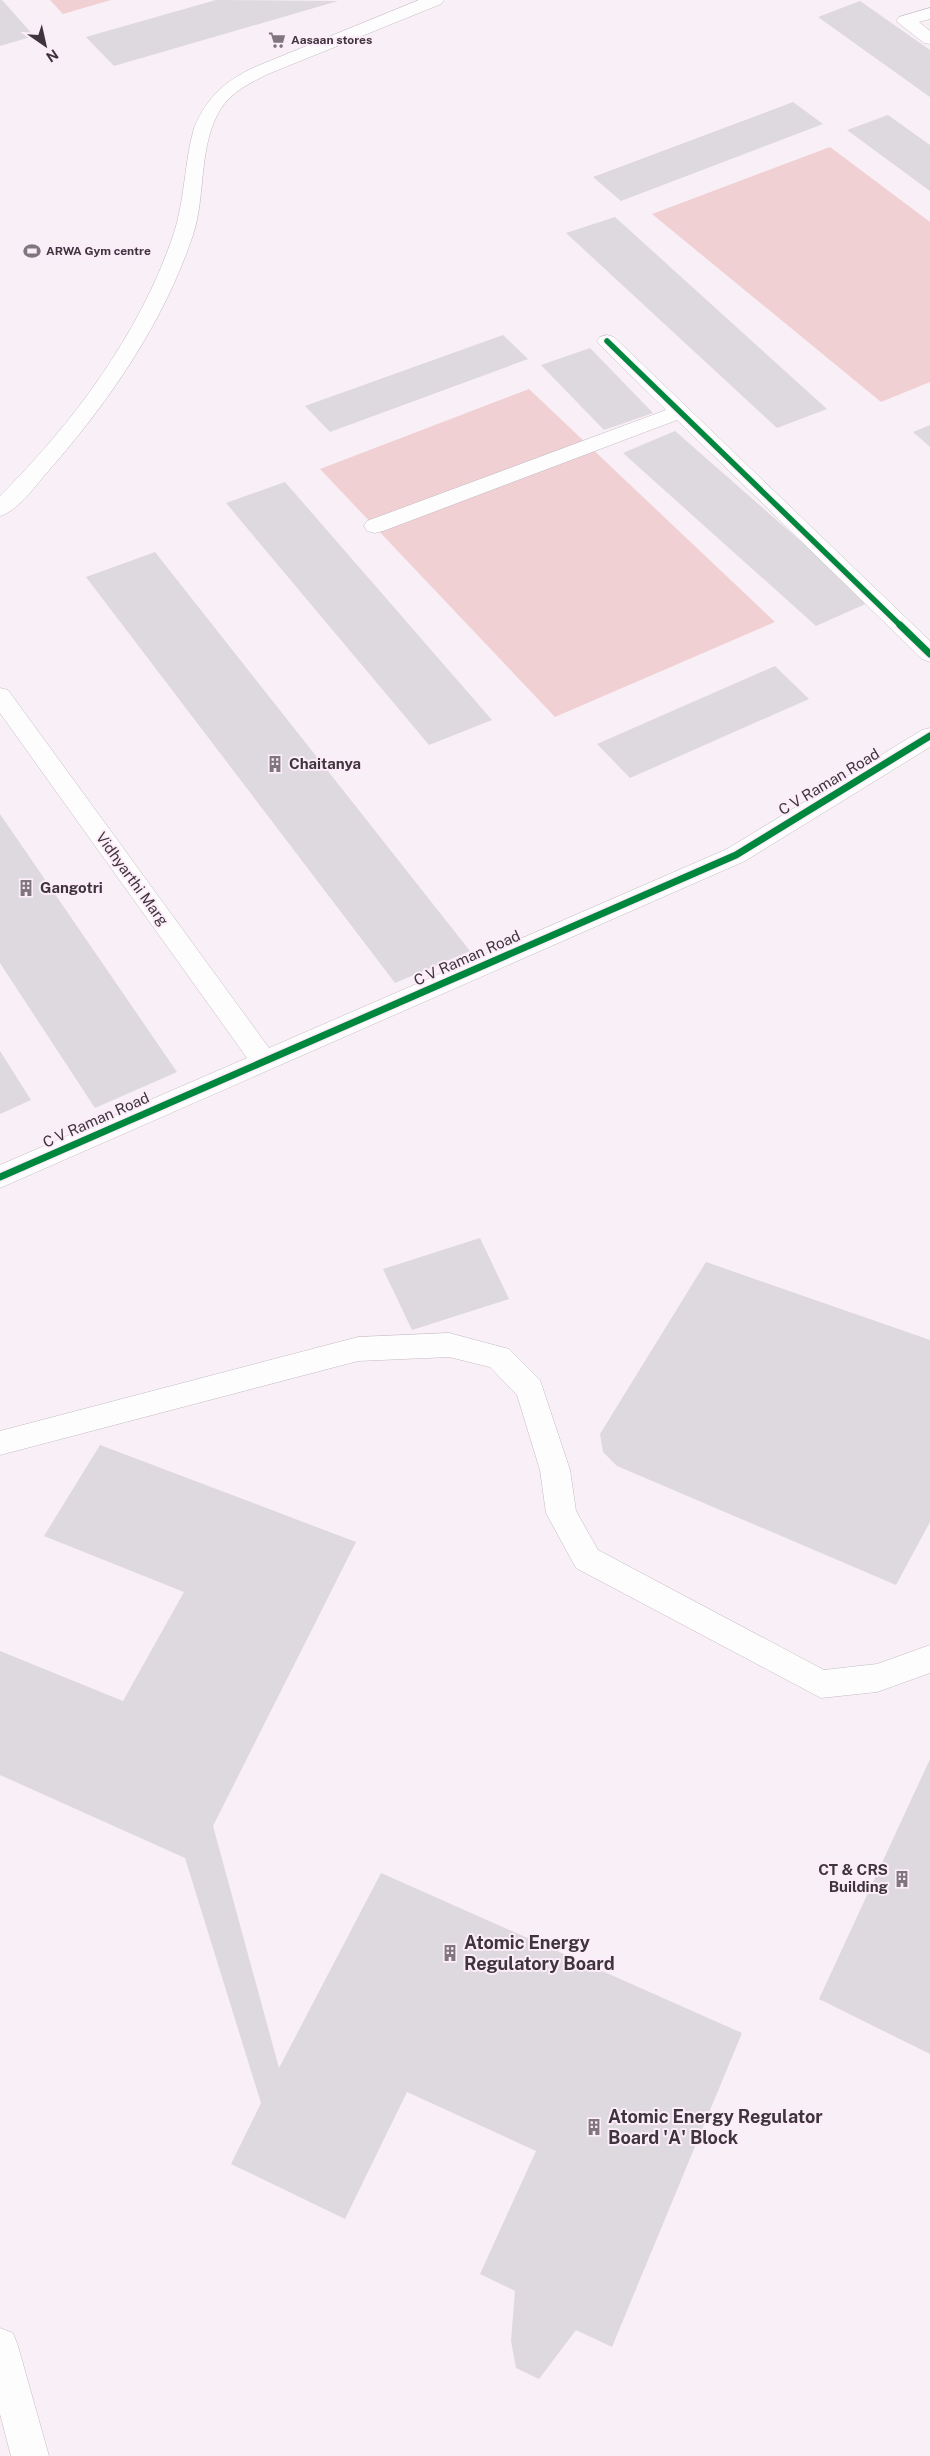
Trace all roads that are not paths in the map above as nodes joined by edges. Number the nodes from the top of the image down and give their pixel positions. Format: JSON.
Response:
{"nodes":[{"id":1,"x":435,"y":0,"type":"edge"},
{"id":2,"x":930,"y":12,"type":"edge"},
{"id":3,"x":930,"y":39,"type":"edge"},
{"id":4,"x":607,"y":342,"type":"dead end"},
{"id":5,"x":680,"y":412,"type":"junction"},
{"id":6,"x":0,"y":509,"type":"edge"},
{"id":7,"x":375,"y":526,"type":"dead end"},
{"id":8,"x":930,"y":654,"type":"edge"},
{"id":9,"x":0,"y":696,"type":"edge"},
{"id":10,"x":930,"y":736,"type":"edge"},
{"id":11,"x":264,"y":1062,"type":"junction"},
{"id":12,"x":0,"y":1177,"type":"edge"},
{"id":13,"x":0,"y":1443,"type":"edge"},
{"id":14,"x":930,"y":1659,"type":"edge"},
{"id":15,"x":0,"y":2346,"type":"edge"},
{"id":16,"x":30,"y":2456,"type":"edge"}],
"edges":[{"from":1,"to":6,"type":"street"},
{"from":2,"to":3,"type":"street"},
{"from":4,"to":5,"type":"street"},
{"from":5,"to":7,"type":"street"},
{"from":5,"to":8,"type":"street"},
{"from":9,"to":11,"type":"street","name":"Vidhyarthi Marg"},
{"from":10,"to":11,"type":"street","name":"C V Raman Road"},
{"from":11,"to":12,"type":"street","name":"C V Raman Road"},
{"from":13,"to":14,"type":"street"},
{"from":15,"to":16,"type":"street"}]}
